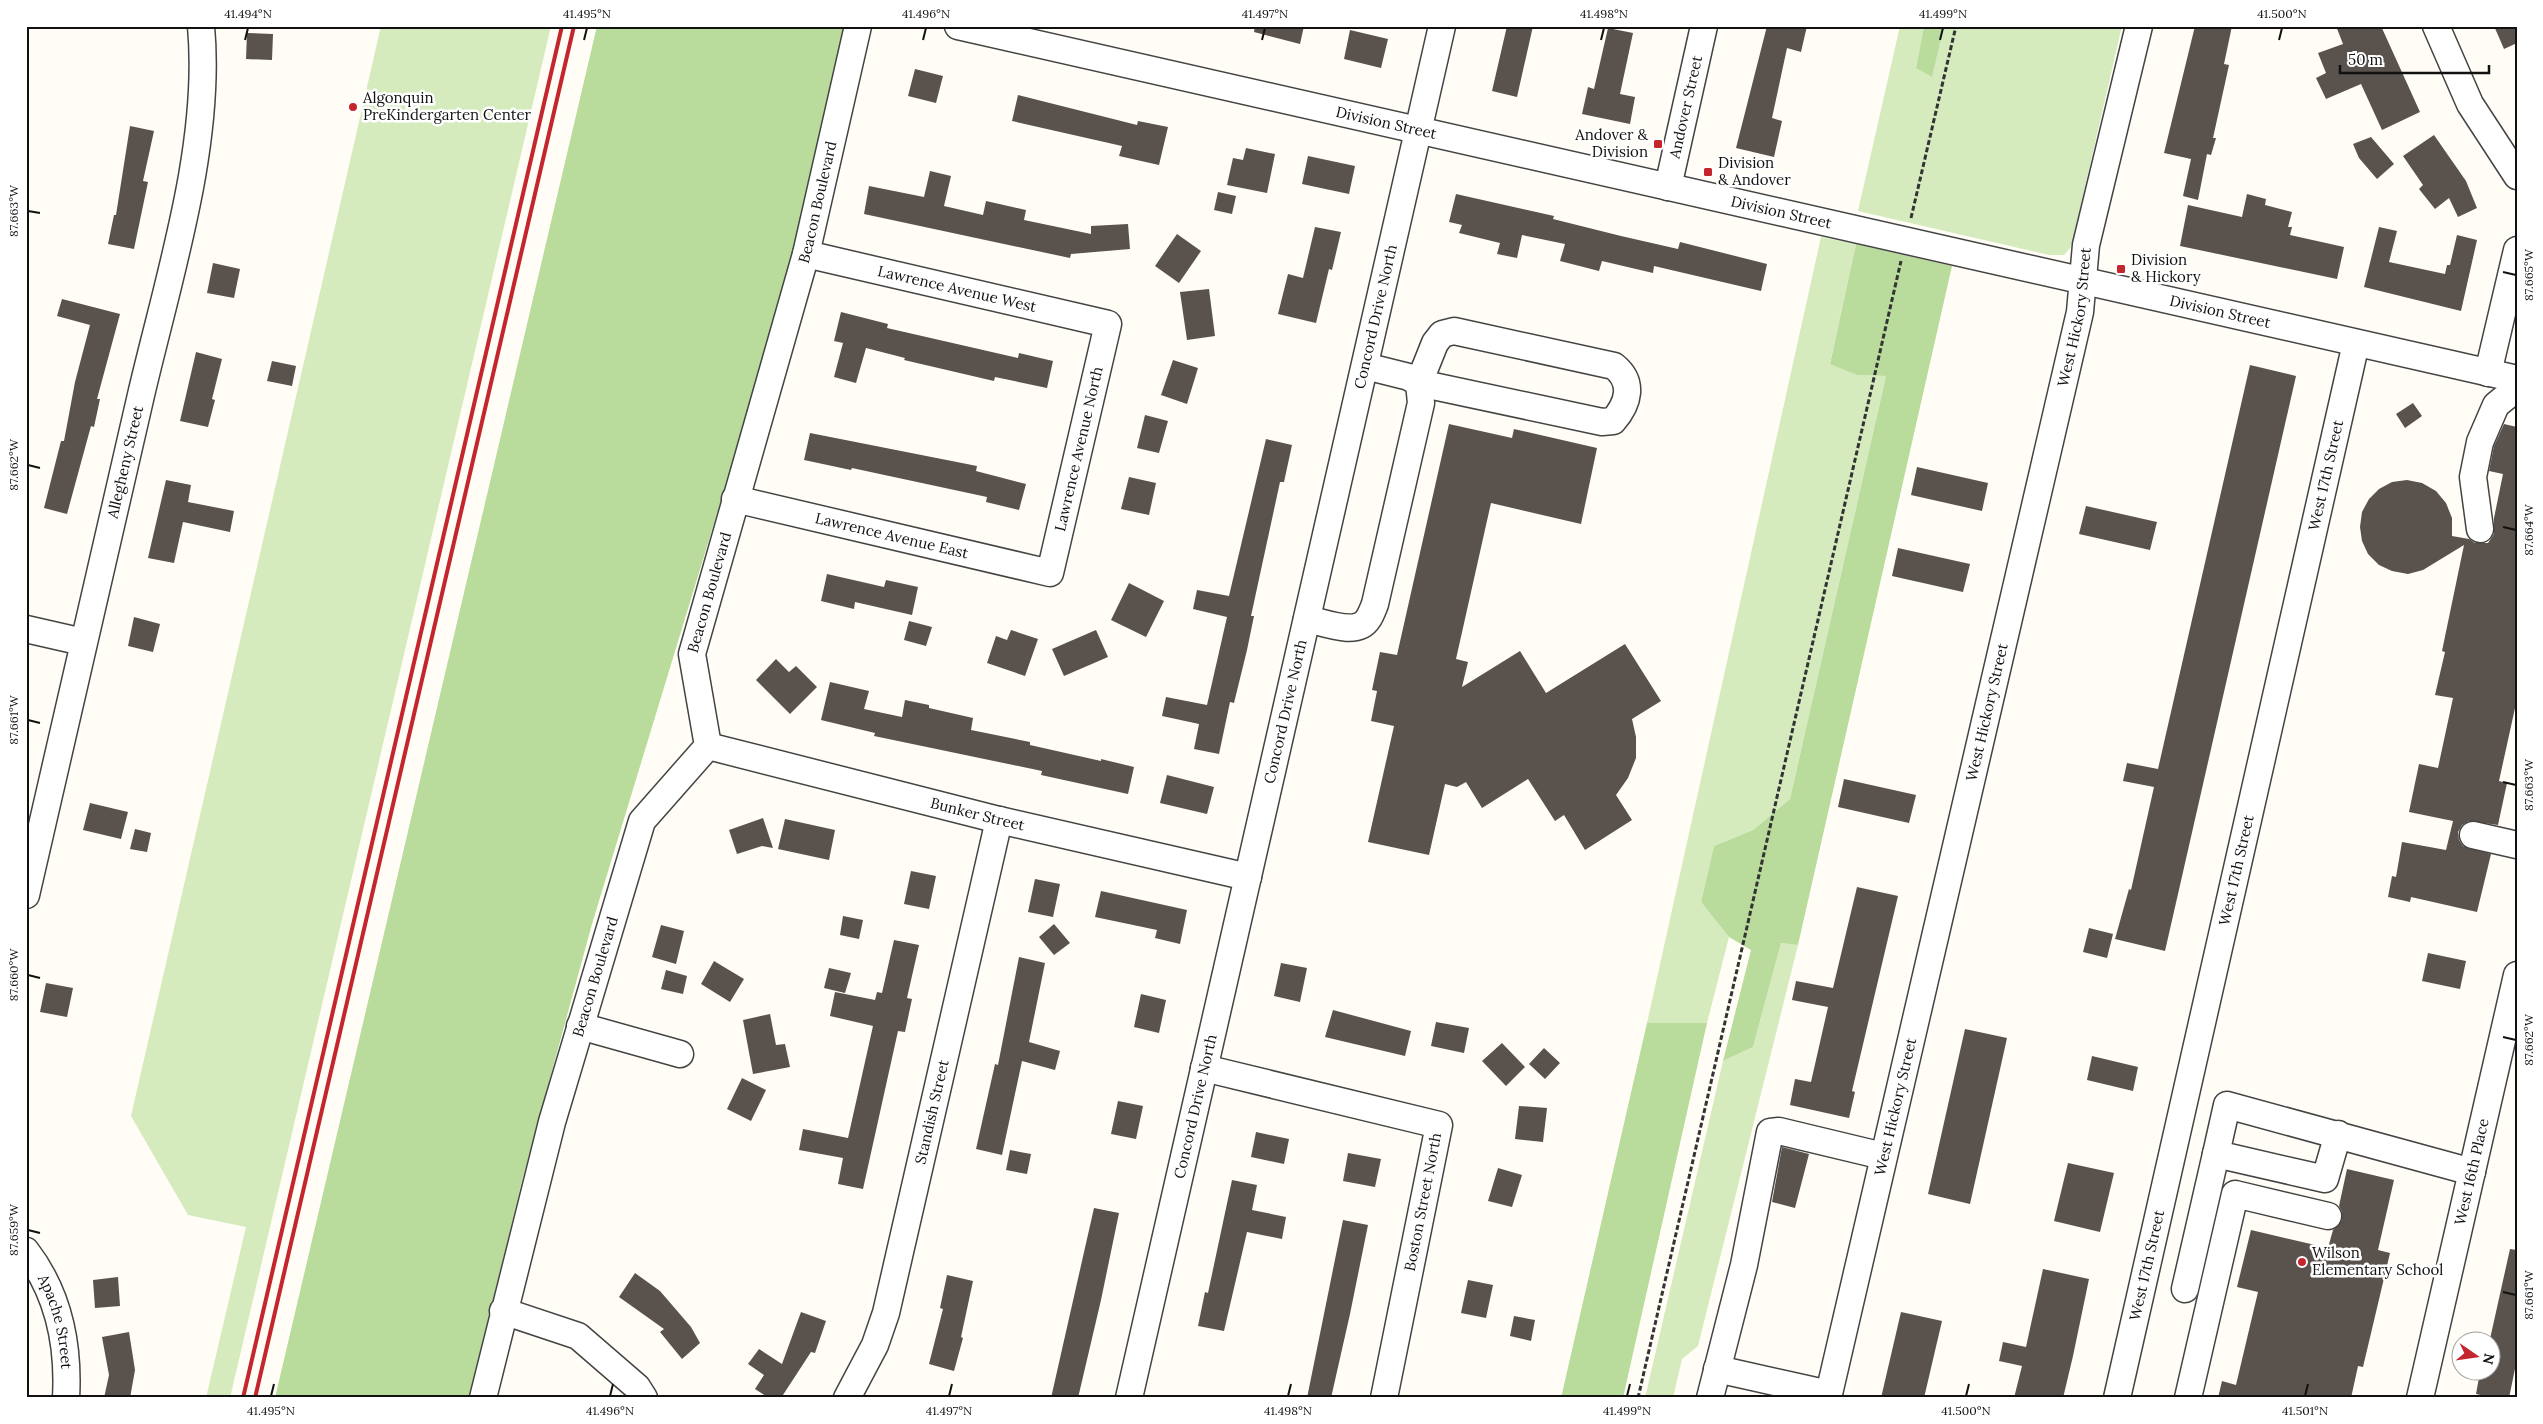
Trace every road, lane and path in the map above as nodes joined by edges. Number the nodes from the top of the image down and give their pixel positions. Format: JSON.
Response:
{"nodes":[{"id":1,"x":201,"y":26,"type":"edge"},
{"id":2,"x":858,"y":26,"type":"edge"},
{"id":3,"x":958,"y":26,"type":"edge"},
{"id":4,"x":1442,"y":26,"type":"edge"},
{"id":5,"x":1704,"y":26,"type":"edge"},
{"id":6,"x":1956,"y":26,"type":"edge"},
{"id":7,"x":2139,"y":26,"type":"edge"},
{"id":8,"x":2436,"y":26,"type":"edge"},
{"id":9,"x":1418,"y":131,"type":"junction"},
{"id":10,"x":2517,"y":176,"type":"edge"},
{"id":11,"x":1668,"y":187,"type":"junction"},
{"id":12,"x":1910,"y":224,"type":"dead end"},
{"id":13,"x":2517,"y":250,"type":"edge"},
{"id":14,"x":806,"y":254,"type":"junction"},
{"id":15,"x":1902,"y":257,"type":"dead end"},
{"id":16,"x":2082,"y":279,"type":"junction"},
{"id":17,"x":1108,"y":324,"type":"joint"},
{"id":18,"x":2356,"y":343,"type":"junction"},
{"id":19,"x":1365,"y":366,"type":"junction"},
{"id":20,"x":2488,"y":373,"type":"junction"},
{"id":21,"x":2517,"y":379,"type":"edge"},
{"id":22,"x":1419,"y":382,"type":"junction"},
{"id":23,"x":2517,"y":388,"type":"edge"},
{"id":24,"x":735,"y":499,"type":"junction"},
{"id":25,"x":2480,"y":529,"type":"dead end"},
{"id":26,"x":1050,"y":573,"type":"joint"},
{"id":27,"x":1307,"y":619,"type":"junction"},
{"id":28,"x":26,"y":629,"type":"edge"},
{"id":29,"x":83,"y":642,"type":"junction"},
{"id":30,"x":708,"y":746,"type":"junction"},
{"id":31,"x":999,"y":820,"type":"junction"},
{"id":32,"x":2473,"y":835,"type":"dead end"},
{"id":33,"x":2517,"y":845,"type":"edge"},
{"id":34,"x":1248,"y":877,"type":"junction"},
{"id":35,"x":26,"y":895,"type":"edge"},
{"id":36,"x":2517,"y":975,"type":"edge"},
{"id":37,"x":580,"y":1026,"type":"junction"},
{"id":38,"x":680,"y":1054,"type":"dead end"},
{"id":39,"x":1204,"y":1068,"type":"junction"},
{"id":40,"x":2338,"y":1134,"type":"junction"},
{"id":41,"x":2216,"y":1154,"type":"junction"},
{"id":42,"x":1883,"y":1156,"type":"junction"},
{"id":43,"x":2472,"y":1172,"type":"junction"},
{"id":44,"x":2328,"y":1216,"type":"dead end"},
{"id":45,"x":26,"y":1251,"type":"edge"},
{"id":46,"x":2144,"y":1279,"type":"junction"},
{"id":47,"x":2185,"y":1289,"type":"junction"},
{"id":48,"x":2211,"y":1296,"type":"junction"},
{"id":49,"x":503,"y":1311,"type":"junction"},
{"id":50,"x":1717,"y":1369,"type":"junction"},
{"id":51,"x":1828,"y":1396,"type":"edge"},
{"id":52,"x":66,"y":1398,"type":"edge"},
{"id":53,"x":483,"y":1398,"type":"edge"},
{"id":54,"x":644,"y":1398,"type":"edge"},
{"id":55,"x":847,"y":1398,"type":"edge"},
{"id":56,"x":1129,"y":1398,"type":"edge"},
{"id":57,"x":1384,"y":1398,"type":"edge"},
{"id":58,"x":1638,"y":1398,"type":"edge"},
{"id":59,"x":1710,"y":1398,"type":"edge"},
{"id":60,"x":2117,"y":1398,"type":"edge"},
{"id":61,"x":2188,"y":1398,"type":"edge"},
{"id":62,"x":2420,"y":1398,"type":"edge"}],
"edges":[{"from":1,"to":29,"type":"street","name":"Allegheny Street"},
{"from":2,"to":14,"type":"street","name":"Beacon Boulevard"},
{"from":3,"to":9,"type":"street","name":"Division Street"},
{"from":4,"to":9,"type":"street","name":"Concord Drive North"},
{"from":5,"to":11,"type":"street","name":"Andover Street"},
{"from":6,"to":12,"type":"path"},
{"from":7,"to":16,"type":"street","name":"West Hickory Street"},
{"from":8,"to":10,"type":"street"},
{"from":9,"to":11,"type":"street","name":"Division Street"},
{"from":9,"to":19,"type":"street","name":"Concord Drive North"},
{"from":11,"to":16,"type":"street","name":"Division Street"},
{"from":13,"to":20,"type":"street"},
{"from":14,"to":17,"type":"street","name":"Lawrence Avenue West"},
{"from":14,"to":24,"type":"street","name":"Beacon Boulevard"},
{"from":15,"to":58,"type":"path"},
{"from":16,"to":18,"type":"street","name":"Division Street"},
{"from":16,"to":42,"type":"street","name":"West Hickory Street"},
{"from":17,"to":26,"type":"street","name":"Lawrence Avenue North"},
{"from":18,"to":20,"type":"street","name":"Division Street"},
{"from":18,"to":46,"type":"street","name":"West 17th Street"},
{"from":19,"to":22,"type":"street"},
{"from":19,"to":27,"type":"street","name":"Concord Drive North"},
{"from":20,"to":21,"type":"street","name":"Division Street"},
{"from":22,"to":22,"type":"street"},
{"from":22,"to":27,"type":"street"},
{"from":23,"to":25,"type":"street"},
{"from":24,"to":26,"type":"street","name":"Lawrence Avenue East"},
{"from":24,"to":30,"type":"street","name":"Beacon Boulevard"},
{"from":27,"to":34,"type":"street","name":"Concord Drive North"},
{"from":28,"to":29,"type":"street"},
{"from":29,"to":35,"type":"street","name":"Allegheny Street"},
{"from":30,"to":31,"type":"street","name":"Bunker Street"},
{"from":30,"to":37,"type":"street","name":"Beacon Boulevard"},
{"from":31,"to":34,"type":"street","name":"Bunker Street"},
{"from":31,"to":55,"type":"street","name":"Standish Street"},
{"from":32,"to":33,"type":"street"},
{"from":34,"to":39,"type":"street","name":"Concord Drive North"},
{"from":36,"to":43,"type":"street","name":"West 16th Place"},
{"from":37,"to":38,"type":"street"},
{"from":37,"to":49,"type":"street","name":"Beacon Boulevard"},
{"from":39,"to":56,"type":"street","name":"Concord Drive North"},
{"from":39,"to":57,"type":"street","name":"Boston Street North"},
{"from":40,"to":41,"type":"street"},
{"from":40,"to":41,"type":"street"},
{"from":40,"to":43,"type":"street"},
{"from":41,"to":47,"type":"street"},
{"from":42,"to":50,"type":"street"},
{"from":42,"to":51,"type":"street","name":"West Hickory Street"},
{"from":43,"to":62,"type":"street","name":"West 16th Place"},
{"from":44,"to":48,"type":"street"},
{"from":45,"to":52,"type":"street","name":"Apache Street"},
{"from":46,"to":47,"type":"street"},
{"from":46,"to":60,"type":"street","name":"West 17th Street"},
{"from":47,"to":48,"type":"street"},
{"from":48,"to":61,"type":"street"},
{"from":49,"to":53,"type":"street","name":"Beacon Boulevard"},
{"from":49,"to":54,"type":"street"},
{"from":50,"to":51,"type":"street"},
{"from":50,"to":59,"type":"street"}]}
